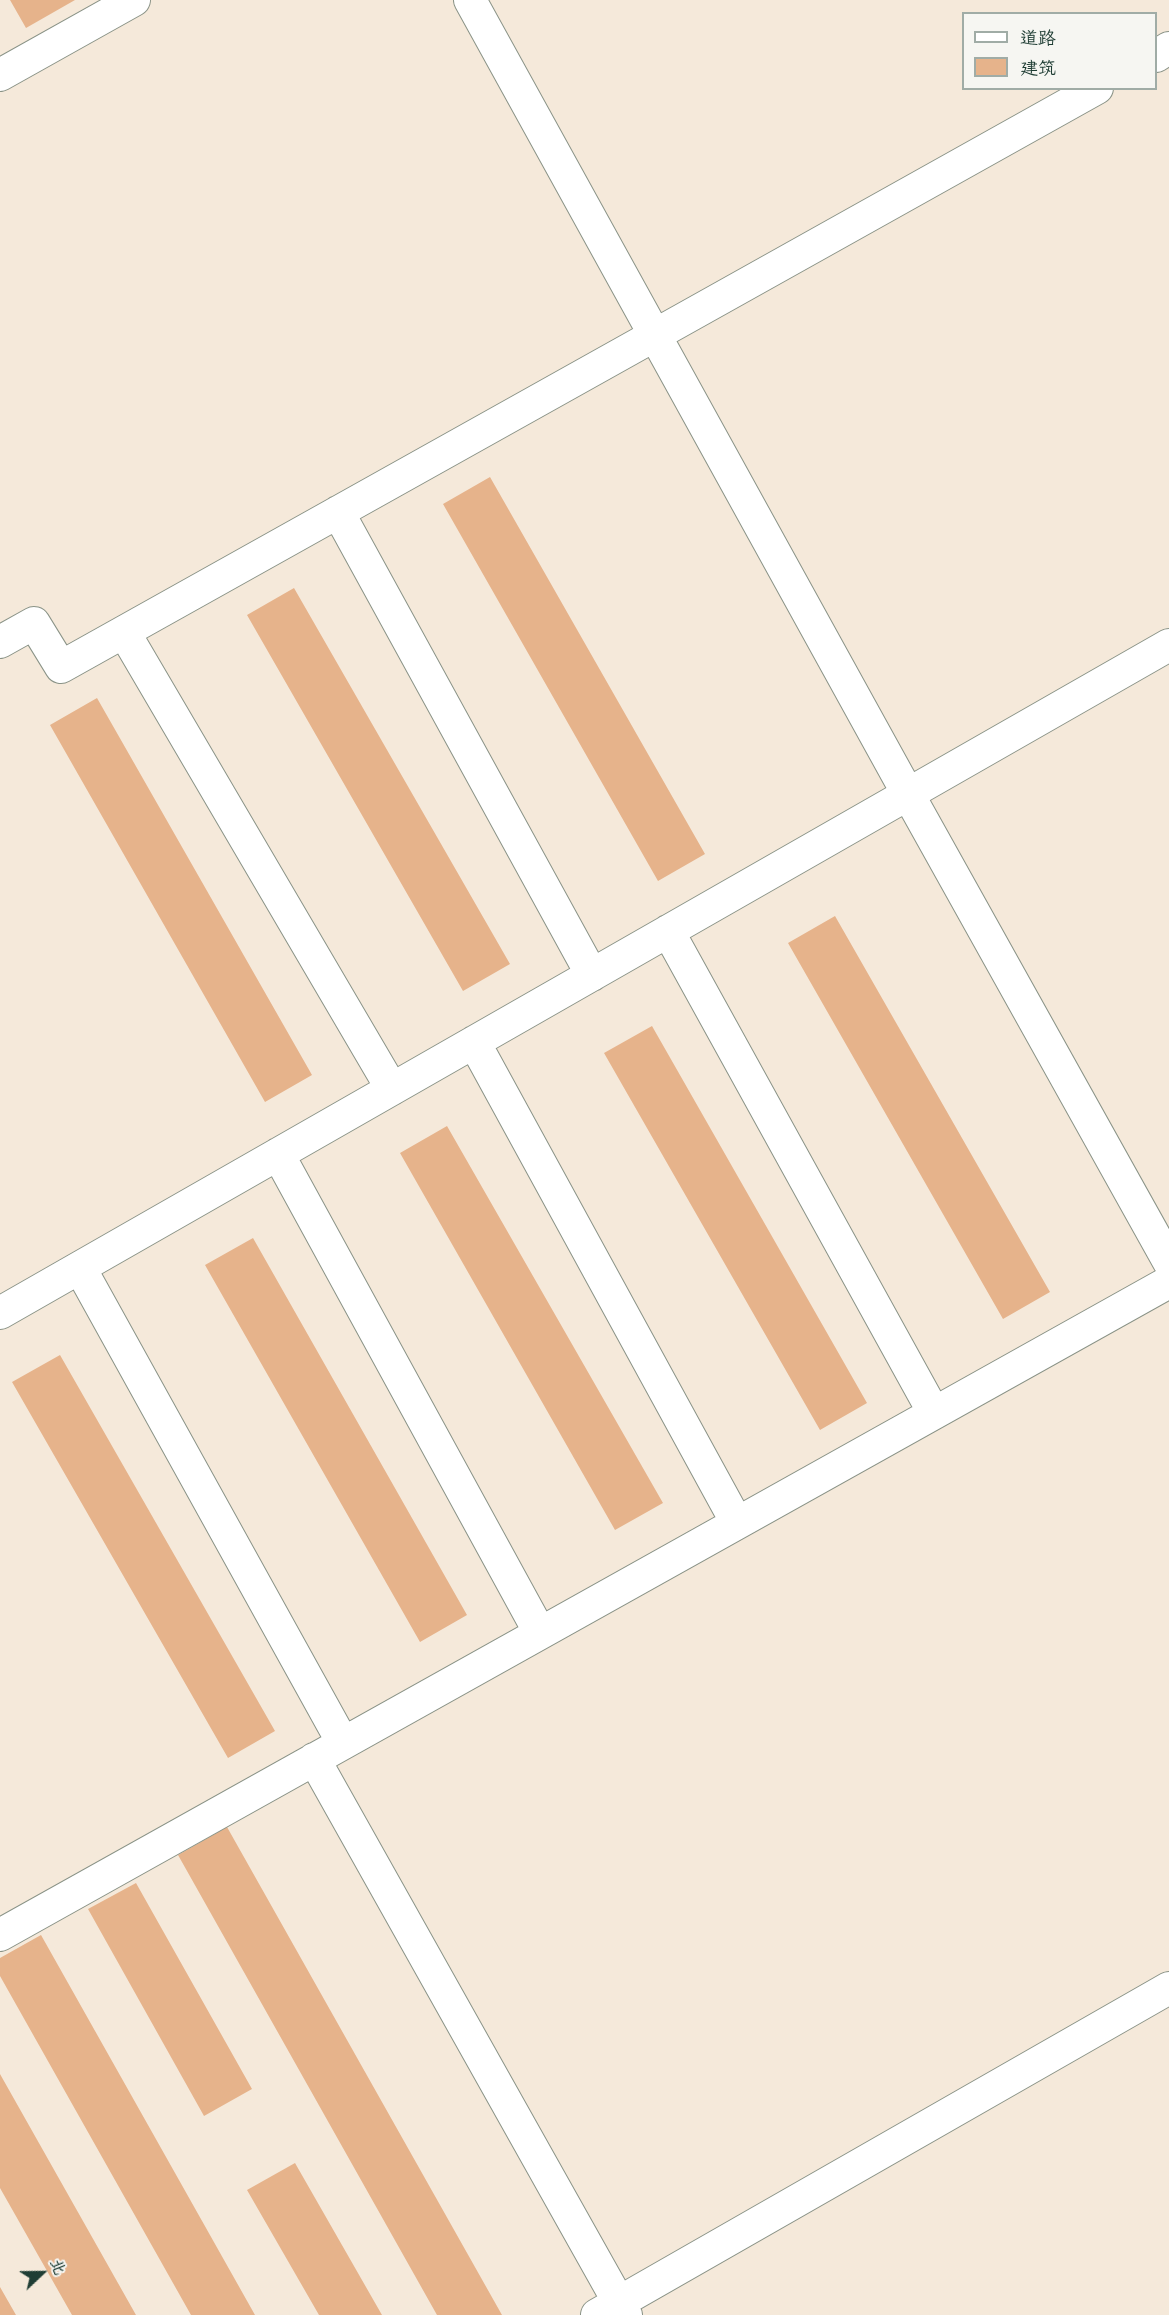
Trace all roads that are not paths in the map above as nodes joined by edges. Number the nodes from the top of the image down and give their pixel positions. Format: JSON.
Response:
{"nodes":[{"id":1,"x":134,"y":0,"type":"edge"},
{"id":2,"x":470,"y":0,"type":"edge"},
{"id":3,"x":0,"y":75,"type":"edge"},
{"id":4,"x":1093,"y":90,"type":"edge"},
{"id":5,"x":655,"y":336,"type":"junction"},
{"id":6,"x":338,"y":512,"type":"junction"},
{"id":7,"x":124,"y":632,"type":"junction"},
{"id":8,"x":0,"y":642,"type":"edge"},
{"id":9,"x":1169,"y":645,"type":"edge"},
{"id":10,"x":908,"y":794,"type":"junction"},
{"id":11,"x":668,"y":931,"type":"junction"},
{"id":12,"x":592,"y":975,"type":"junction"},
{"id":13,"x":474,"y":1042,"type":"junction"},
{"id":14,"x":392,"y":1089,"type":"junction"},
{"id":15,"x":278,"y":1154,"type":"junction"},
{"id":16,"x":1169,"y":1262,"type":"edge"},
{"id":17,"x":80,"y":1268,"type":"junction"},
{"id":18,"x":1169,"y":1282,"type":"edge"},
{"id":19,"x":0,"y":1313,"type":"edge"},
{"id":20,"x":934,"y":1413,"type":"junction"},
{"id":21,"x":737,"y":1523,"type":"junction"},
{"id":22,"x":540,"y":1633,"type":"junction"},
{"id":23,"x":343,"y":1743,"type":"junction"},
{"id":24,"x":314,"y":1760,"type":"junction"},
{"id":25,"x":0,"y":1935,"type":"edge"},
{"id":26,"x":1169,"y":1988,"type":"edge"},
{"id":27,"x":614,"y":2311,"type":"edge"}],
"edges":[{"from":1,"to":3,"type":"street"},
{"from":2,"to":5,"type":"street"},
{"from":4,"to":5,"type":"street"},
{"from":5,"to":6,"type":"street"},
{"from":5,"to":10,"type":"street"},
{"from":6,"to":7,"type":"street"},
{"from":6,"to":12,"type":"street"},
{"from":7,"to":8,"type":"street"},
{"from":7,"to":14,"type":"street"},
{"from":9,"to":10,"type":"street"},
{"from":10,"to":11,"type":"street"},
{"from":10,"to":16,"type":"street"},
{"from":11,"to":12,"type":"street"},
{"from":11,"to":20,"type":"street"},
{"from":12,"to":13,"type":"street"},
{"from":13,"to":14,"type":"street"},
{"from":13,"to":21,"type":"street"},
{"from":14,"to":15,"type":"street"},
{"from":15,"to":17,"type":"street"},
{"from":15,"to":22,"type":"street"},
{"from":17,"to":19,"type":"street"},
{"from":17,"to":23,"type":"street"},
{"from":18,"to":20,"type":"street"},
{"from":20,"to":21,"type":"street"},
{"from":21,"to":22,"type":"street"},
{"from":22,"to":23,"type":"street"},
{"from":23,"to":24,"type":"street"},
{"from":24,"to":25,"type":"street"},
{"from":24,"to":27,"type":"street"},
{"from":26,"to":27,"type":"street"}]}
